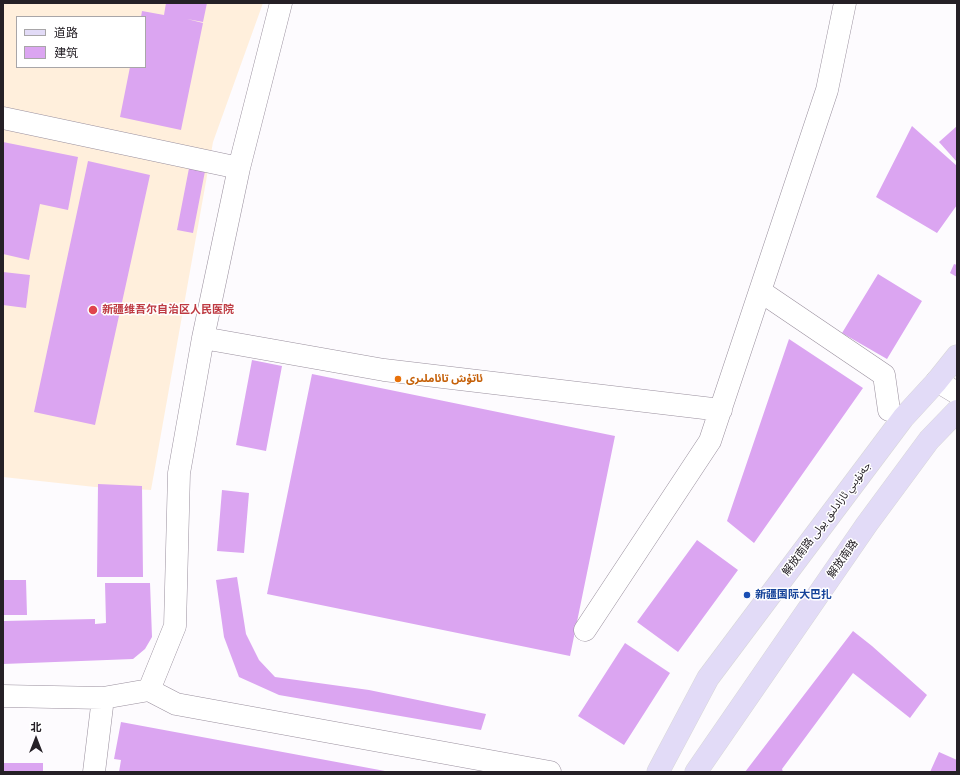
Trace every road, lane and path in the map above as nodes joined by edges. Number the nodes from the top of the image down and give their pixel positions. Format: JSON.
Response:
{"nodes":[{"id":1,"x":281,"y":3,"type":"edge"},
{"id":2,"x":845,"y":3,"type":"edge"},
{"id":3,"x":3,"y":118,"type":"edge"},
{"id":4,"x":239,"y":168,"type":"junction"},
{"id":5,"x":760,"y":291,"type":"junction"},
{"id":6,"x":203,"y":338,"type":"junction"},
{"id":7,"x":957,"y":356,"type":"edge"},
{"id":8,"x":937,"y":381,"type":"junction"},
{"id":9,"x":957,"y":393,"type":"edge"},
{"id":10,"x":721,"y":410,"type":"junction"},
{"id":11,"x":889,"y":410,"type":"dead end"},
{"id":12,"x":957,"y":411,"type":"edge"},
{"id":13,"x":584,"y":630,"type":"dead end"},
{"id":14,"x":149,"y":690,"type":"junction"},
{"id":15,"x":3,"y":696,"type":"edge"},
{"id":16,"x":103,"y":698,"type":"junction"},
{"id":17,"x":94,"y":772,"type":"edge"},
{"id":18,"x":550,"y":772,"type":"edge"},
{"id":19,"x":658,"y":772,"type":"edge"},
{"id":20,"x":696,"y":772,"type":"edge"}],
"edges":[{"from":1,"to":4,"type":"street"},
{"from":2,"to":5,"type":"street"},
{"from":3,"to":4,"type":"street"},
{"from":4,"to":6,"type":"street"},
{"from":5,"to":10,"type":"street"},
{"from":5,"to":11,"type":"street"},
{"from":6,"to":10,"type":"street"},
{"from":6,"to":14,"type":"street"},
{"from":7,"to":8,"type":"main road","name":"解放南路 جەنۇبىي ئازادلىق يولى"},
{"from":8,"to":9,"type":"street"},
{"from":8,"to":19,"type":"main road","name":"解放南路 جەنۇبىي ئازادلىق يولى"},
{"from":10,"to":13,"type":"street"},
{"from":12,"to":20,"type":"main road","name":"解放南路"},
{"from":14,"to":16,"type":"street"},
{"from":14,"to":18,"type":"street"},
{"from":15,"to":16,"type":"street"},
{"from":16,"to":17,"type":"street"}]}
